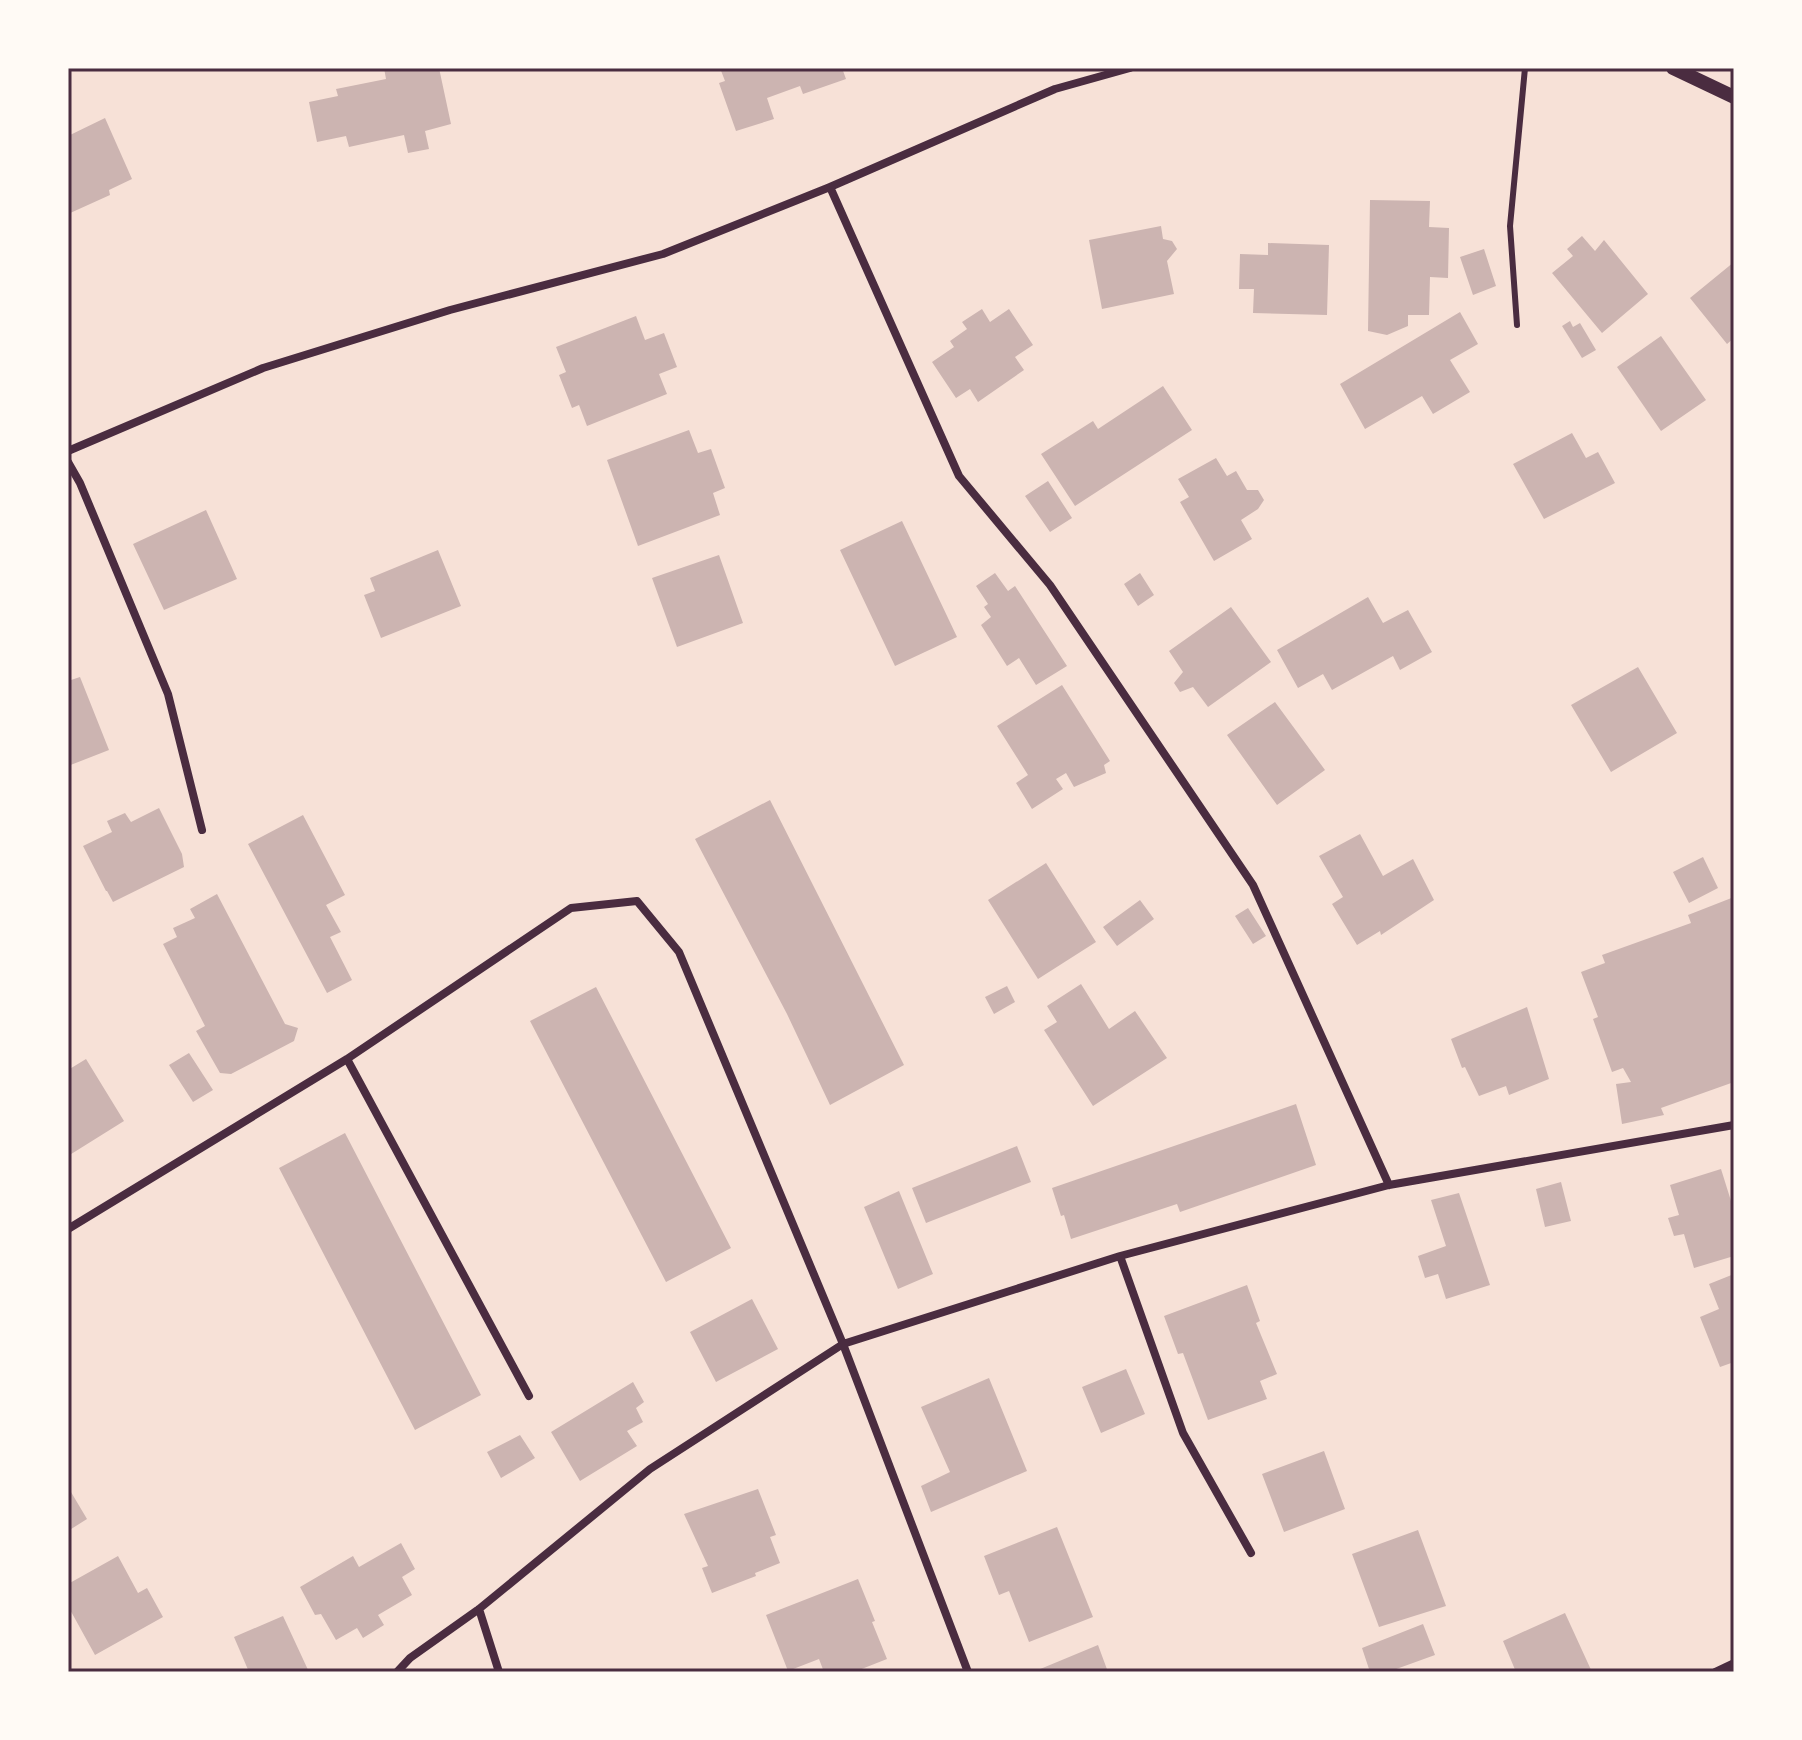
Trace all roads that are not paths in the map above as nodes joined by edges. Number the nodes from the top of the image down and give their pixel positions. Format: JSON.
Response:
{"nodes":[{"id":1,"x":1130,"y":68,"type":"edge"},
{"id":2,"x":1525,"y":68,"type":"edge"},
{"id":3,"x":1673,"y":68,"type":"edge"},
{"id":4,"x":1734,"y":97,"type":"edge"},
{"id":5,"x":830,"y":187,"type":"junction"},
{"id":6,"x":1517,"y":325,"type":"dead end"},
{"id":7,"x":68,"y":451,"type":"edge"},
{"id":8,"x":68,"y":462,"type":"edge"},
{"id":9,"x":202,"y":830,"type":"dead end"},
{"id":10,"x":347,"y":1059,"type":"junction"},
{"id":11,"x":1734,"y":1125,"type":"edge"},
{"id":12,"x":1389,"y":1185,"type":"junction"},
{"id":13,"x":68,"y":1229,"type":"edge"},
{"id":14,"x":1120,"y":1256,"type":"junction"},
{"id":15,"x":843,"y":1344,"type":"junction"},
{"id":16,"x":529,"y":1396,"type":"dead end"},
{"id":17,"x":1251,"y":1553,"type":"dead end"},
{"id":18,"x":479,"y":1609,"type":"junction"},
{"id":19,"x":1734,"y":1663,"type":"edge"},
{"id":20,"x":397,"y":1672,"type":"edge"},
{"id":21,"x":499,"y":1672,"type":"edge"},
{"id":22,"x":968,"y":1672,"type":"edge"},
{"id":23,"x":1715,"y":1672,"type":"edge"}],
"edges":[{"from":1,"to":5,"type":"street"},
{"from":2,"to":6,"type":"lane"},
{"from":3,"to":4,"type":"street"},
{"from":5,"to":7,"type":"street"},
{"from":5,"to":12,"type":"street"},
{"from":8,"to":9,"type":"street"},
{"from":10,"to":13,"type":"street"},
{"from":10,"to":15,"type":"street"},
{"from":10,"to":16,"type":"street"},
{"from":11,"to":12,"type":"street"},
{"from":12,"to":14,"type":"street"},
{"from":14,"to":15,"type":"street"},
{"from":14,"to":17,"type":"street"},
{"from":15,"to":18,"type":"street"},
{"from":15,"to":22,"type":"street"},
{"from":18,"to":20,"type":"street"},
{"from":18,"to":21,"type":"street"},
{"from":19,"to":23,"type":"street"}]}
